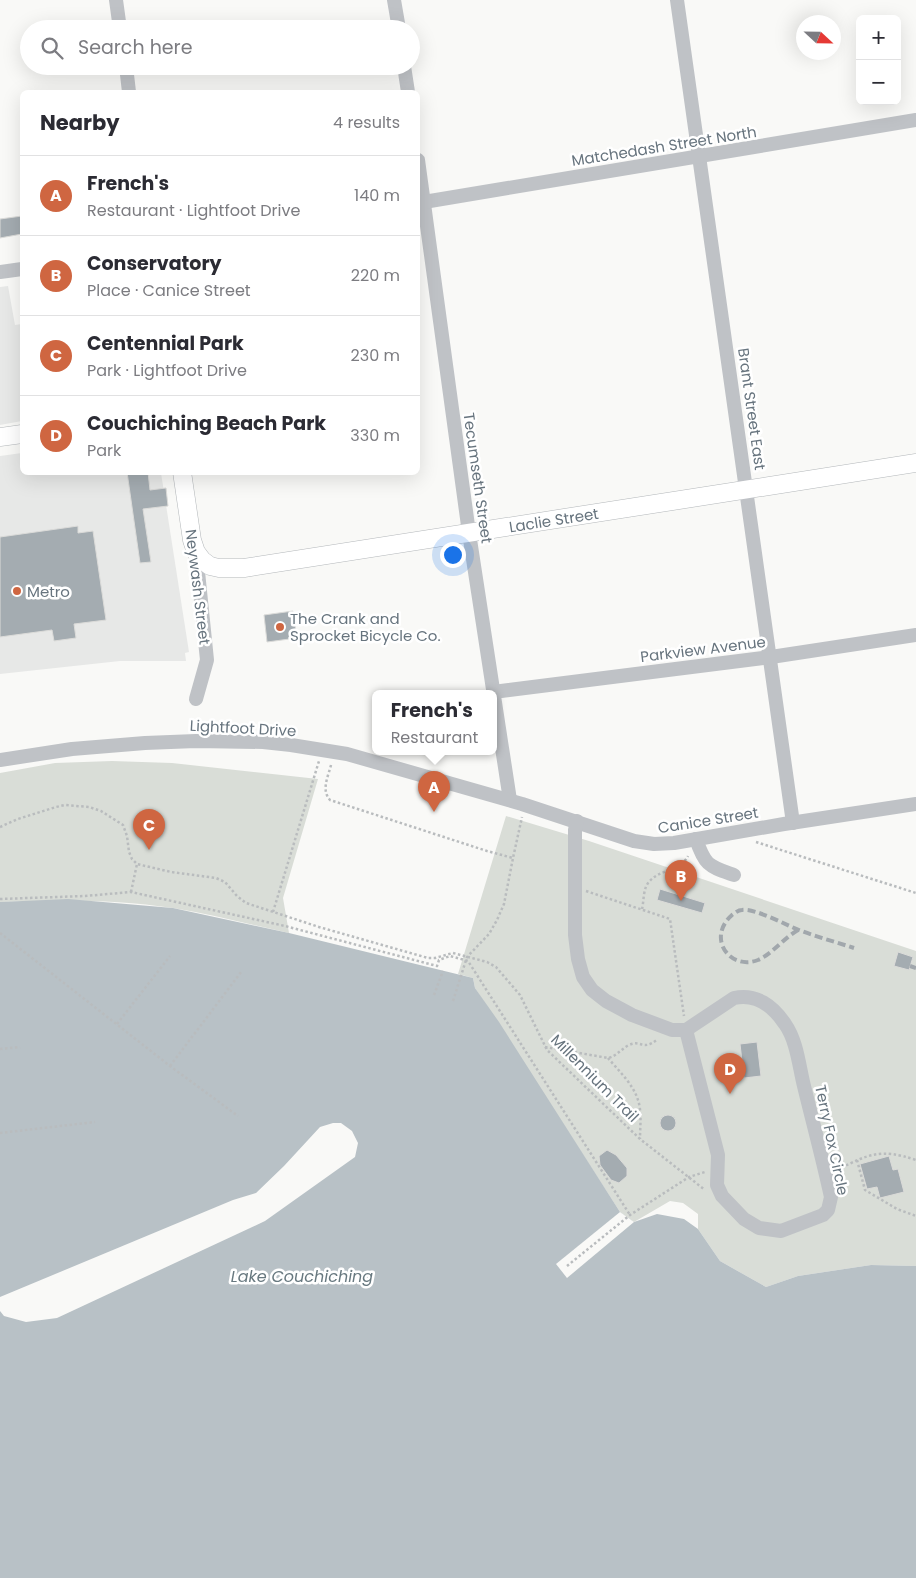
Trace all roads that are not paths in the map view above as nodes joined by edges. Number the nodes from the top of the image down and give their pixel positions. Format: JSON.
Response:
{"nodes":[{"id":1,"x":116,"y":0,"type":"edge"},
{"id":2,"x":394,"y":0,"type":"edge"},
{"id":3,"x":677,"y":0,"type":"edge"},
{"id":4,"x":119,"y":20,"type":"edge"},
{"id":5,"x":397,"y":20,"type":"edge"},
{"id":6,"x":127,"y":75,"type":"edge"},
{"id":7,"x":405,"y":75,"type":"edge"},
{"id":8,"x":129,"y":90,"type":"edge"},
{"id":9,"x":408,"y":90,"type":"edge"},
{"id":10,"x":916,"y":120,"type":"edge"},
{"id":11,"x":699,"y":157,"type":"junction"},
{"id":12,"x":420,"y":189,"type":"edge"},
{"id":13,"x":421,"y":203,"type":"edge"},
{"id":14,"x":20,"y":269,"type":"edge"},
{"id":15,"x":0,"y":272,"type":"edge"},
{"id":16,"x":20,"y":434,"type":"edge"},
{"id":17,"x":0,"y":438,"type":"edge"},
{"id":18,"x":916,"y":463,"type":"edge"},
{"id":19,"x":182,"y":475,"type":"edge"},
{"id":20,"x":747,"y":490,"type":"junction"},
{"id":21,"x":469,"y":533,"type":"junction"},
{"id":22,"x":196,"y":552,"type":"junction"},
{"id":23,"x":916,"y":635,"type":"edge"},
{"id":24,"x":771,"y":657,"type":"junction"},
{"id":25,"x":493,"y":690,"type":"edge"},
{"id":26,"x":497,"y":691,"type":"edge"},
{"id":27,"x":196,"y":700,"type":"dead end"},
{"id":28,"x":497,"y":717,"type":"edge"},
{"id":29,"x":0,"y":760,"type":"edge"},
{"id":30,"x":510,"y":800,"type":"junction"},
{"id":31,"x":916,"y":804,"type":"edge"},
{"id":32,"x":577,"y":821,"type":"junction"},
{"id":33,"x":793,"y":823,"type":"junction"},
{"id":34,"x":695,"y":846,"type":"junction"},
{"id":35,"x":734,"y":875,"type":"dead end"},
{"id":36,"x":686,"y":1030,"type":"junction"}],
"edges":[{"from":1,"to":4,"type":"street"},
{"from":2,"to":5,"type":"street"},
{"from":3,"to":11,"type":"street","name":"Brant Street East"},
{"from":6,"to":8,"type":"street"},
{"from":7,"to":9,"type":"street"},
{"from":10,"to":11,"type":"street","name":"Matchedash Street North"},
{"from":11,"to":13,"type":"street","name":"Matchedash Street North"},
{"from":11,"to":20,"type":"street","name":"Brant Street East"},
{"from":12,"to":13,"type":"street","name":"Tecumseth Street"},
{"from":13,"to":21,"type":"street","name":"Tecumseth Street"},
{"from":14,"to":15,"type":"street"},
{"from":16,"to":17,"type":"main road"},
{"from":18,"to":20,"type":"main road","name":"Laclie Street"},
{"from":19,"to":22,"type":"main road","name":"Neywash Street"},
{"from":20,"to":21,"type":"main road","name":"Laclie Street"},
{"from":20,"to":24,"type":"street","name":"Brant Street East"},
{"from":21,"to":22,"type":"main road","name":"Laclie Street"},
{"from":21,"to":25,"type":"street","name":"Tecumseth Street"},
{"from":22,"to":27,"type":"street","name":"Neywash Street"},
{"from":23,"to":24,"type":"street","name":"Parkview Avenue"},
{"from":24,"to":26,"type":"street","name":"Parkview Avenue"},
{"from":24,"to":33,"type":"street","name":"Brant Street East"},
{"from":28,"to":30,"type":"street","name":"Tecumseth Street"},
{"from":29,"to":30,"type":"street","name":"Lightfoot Drive"},
{"from":30,"to":32,"type":"street","name":"Canice Street"},
{"from":31,"to":33,"type":"street","name":"Canice Street"},
{"from":32,"to":34,"type":"street","name":"Canice Street"},
{"from":32,"to":36,"type":"street"},
{"from":33,"to":34,"type":"street","name":"Canice Street"},
{"from":34,"to":35,"type":"street"},
{"from":36,"to":36,"type":"street","name":"Terry Fox Circle"}]}
